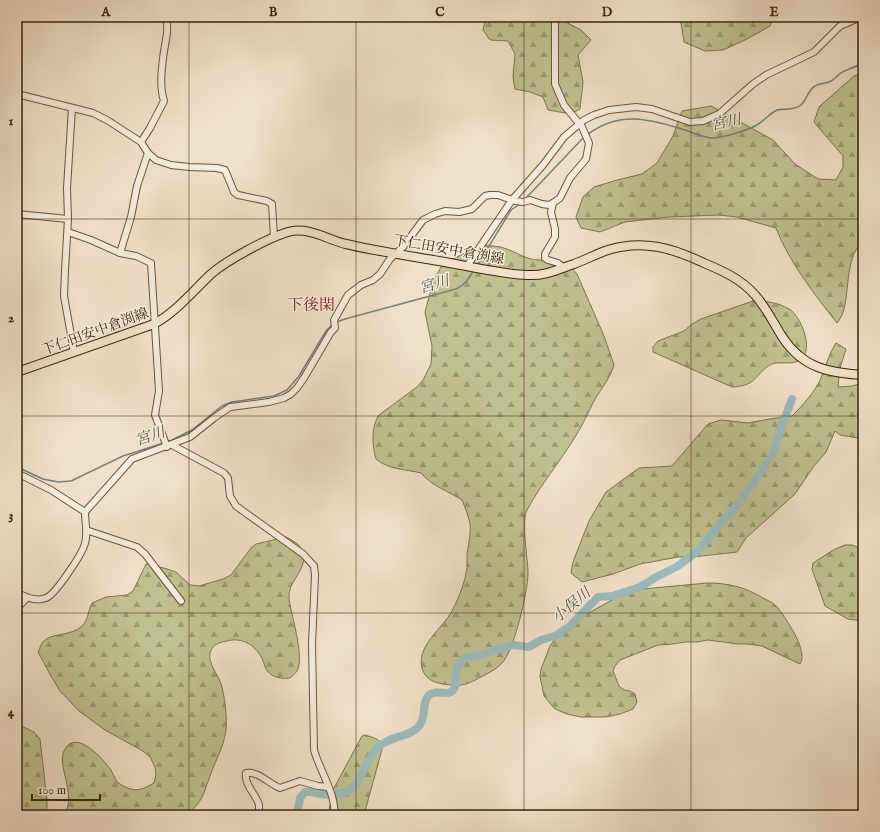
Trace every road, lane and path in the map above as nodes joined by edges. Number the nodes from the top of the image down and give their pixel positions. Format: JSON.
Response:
{"nodes":[{"id":1,"x":166,"y":17,"type":"edge"},
{"id":2,"x":555,"y":17,"type":"edge"},
{"id":3,"x":861,"y":17,"type":"edge"},
{"id":4,"x":17,"y":94,"type":"edge"},
{"id":5,"x":72,"y":108,"type":"junction"},
{"id":6,"x":581,"y":125,"type":"junction"},
{"id":7,"x":141,"y":142,"type":"junction"},
{"id":8,"x":148,"y":153,"type":"junction"},
{"id":9,"x":514,"y":201,"type":"junction"},
{"id":10,"x":553,"y":203,"type":"junction"},
{"id":11,"x":17,"y":214,"type":"edge"},
{"id":12,"x":68,"y":219,"type":"junction"},
{"id":13,"x":68,"y":232,"type":"junction"},
{"id":14,"x":274,"y":238,"type":"junction"},
{"id":15,"x":120,"y":253,"type":"junction"},
{"id":16,"x":395,"y":253,"type":"junction"},
{"id":17,"x":473,"y":267,"type":"junction"},
{"id":18,"x":564,"y":268,"type":"junction"},
{"id":19,"x":154,"y":324,"type":"junction"},
{"id":20,"x":74,"y":352,"type":"junction"},
{"id":21,"x":17,"y":372,"type":"edge"},
{"id":22,"x":863,"y":375,"type":"edge"},
{"id":23,"x":170,"y":446,"type":"junction"},
{"id":24,"x":17,"y":474,"type":"edge"},
{"id":25,"x":85,"y":512,"type":"junction"},
{"id":26,"x":86,"y":530,"type":"junction"},
{"id":27,"x":17,"y":593,"type":"edge"},
{"id":28,"x":27,"y":598,"type":"junction"},
{"id":29,"x":181,"y":602,"type":"dead end"},
{"id":30,"x":17,"y":608,"type":"edge"},
{"id":31,"x":328,"y":787,"type":"junction"},
{"id":32,"x":260,"y":815,"type":"edge"},
{"id":33,"x":334,"y":815,"type":"edge"}],
"edges":[{"from":1,"to":7,"type":"street"},
{"from":2,"to":6,"type":"street"},
{"from":3,"to":6,"type":"street"},
{"from":4,"to":5,"type":"street"},
{"from":5,"to":7,"type":"street"},
{"from":5,"to":12,"type":"street"},
{"from":6,"to":9,"type":"street"},
{"from":6,"to":10,"type":"street"},
{"from":7,"to":8,"type":"street"},
{"from":8,"to":14,"type":"street"},
{"from":8,"to":15,"type":"street"},
{"from":9,"to":10,"type":"street"},
{"from":9,"to":16,"type":"street"},
{"from":9,"to":17,"type":"street"},
{"from":10,"to":18,"type":"street"},
{"from":11,"to":12,"type":"street"},
{"from":12,"to":13,"type":"street"},
{"from":13,"to":15,"type":"street"},
{"from":13,"to":20,"type":"street"},
{"from":14,"to":16,"type":"main road","name":"下仁田安中倉渕線"},
{"from":14,"to":19,"type":"main road","name":"下仁田安中倉渕線"},
{"from":15,"to":19,"type":"street"},
{"from":16,"to":17,"type":"main road","name":"下仁田安中倉渕線"},
{"from":16,"to":23,"type":"street"},
{"from":17,"to":18,"type":"main road","name":"下仁田安中倉渕線"},
{"from":18,"to":22,"type":"main road","name":"下仁田安中倉渕線"},
{"from":19,"to":20,"type":"main road","name":"下仁田安中倉渕線"},
{"from":19,"to":23,"type":"street"},
{"from":20,"to":21,"type":"main road","name":"下仁田安中倉渕線"},
{"from":23,"to":25,"type":"street"},
{"from":23,"to":31,"type":"street"},
{"from":24,"to":25,"type":"street"},
{"from":25,"to":26,"type":"street"},
{"from":26,"to":28,"type":"street"},
{"from":26,"to":29,"type":"street"},
{"from":27,"to":28,"type":"street"},
{"from":28,"to":30,"type":"street"},
{"from":31,"to":32,"type":"street"},
{"from":31,"to":33,"type":"street"}]}
